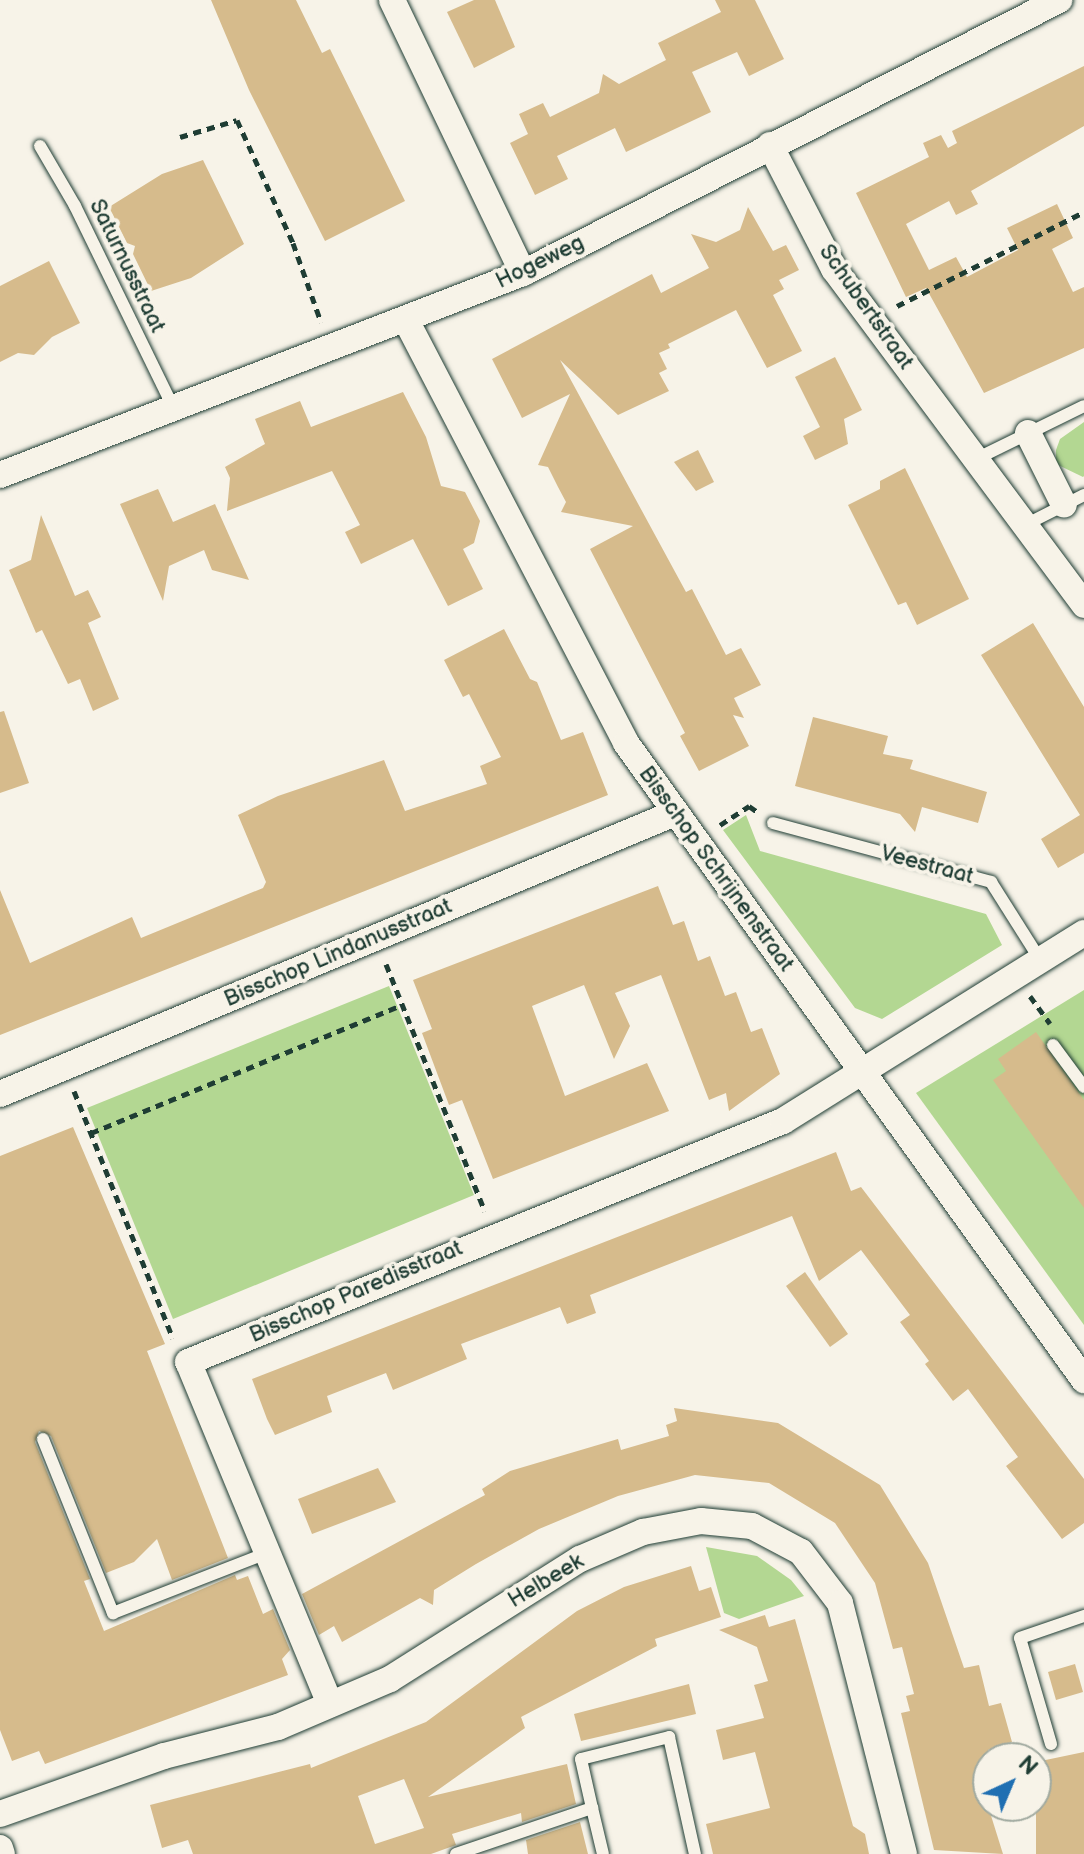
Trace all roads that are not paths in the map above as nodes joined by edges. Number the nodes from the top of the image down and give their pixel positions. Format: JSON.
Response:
{"nodes":[{"id":1,"x":392,"y":0,"type":"edge"},
{"id":2,"x":1059,"y":0,"type":"edge"},
{"id":3,"x":770,"y":145,"type":"junction"},
{"id":4,"x":40,"y":146,"type":"dead end"},
{"id":5,"x":523,"y":273,"type":"junction"},
{"id":6,"x":407,"y":322,"type":"junction"},
{"id":7,"x":1084,"y":406,"type":"edge"},
{"id":8,"x":173,"y":407,"type":"junction"},
{"id":9,"x":1028,"y":433,"type":"junction"},
{"id":10,"x":976,"y":459,"type":"junction"},
{"id":11,"x":0,"y":475,"type":"edge"},
{"id":12,"x":1074,"y":500,"type":"edge"},
{"id":13,"x":1025,"y":525,"type":"junction"},
{"id":14,"x":1084,"y":605,"type":"edge"},
{"id":15,"x":675,"y":813,"type":"junction"},
{"id":16,"x":773,"y":823,"type":"road end"},
{"id":17,"x":1084,"y":933,"type":"edge"},
{"id":18,"x":1041,"y":961,"type":"junction"},
{"id":19,"x":1053,"y":1045,"type":"dead end"},
{"id":20,"x":862,"y":1072,"type":"junction"},
{"id":21,"x":1084,"y":1087,"type":"edge"},
{"id":22,"x":0,"y":1094,"type":"edge"},
{"id":23,"x":1084,"y":1380,"type":"edge"},
{"id":24,"x":43,"y":1439,"type":"dead end"},
{"id":25,"x":264,"y":1554,"type":"junction"},
{"id":26,"x":1084,"y":1616,"type":"edge"},
{"id":27,"x":330,"y":1704,"type":"junction"},
{"id":28,"x":1050,"y":1742,"type":"edge"},
{"id":29,"x":592,"y":1808,"type":"junction"},
{"id":30,"x":0,"y":1814,"type":"edge"},
{"id":31,"x":0,"y":1848,"type":"edge"},
{"id":32,"x":2,"y":1854,"type":"edge"},
{"id":33,"x":456,"y":1854,"type":"edge"},
{"id":34,"x":603,"y":1854,"type":"edge"},
{"id":35,"x":695,"y":1854,"type":"edge"},
{"id":36,"x":904,"y":1854,"type":"edge"}],
"edges":[{"from":1,"to":5,"type":"street"},
{"from":2,"to":3,"type":"street","name":"Hogeweg"},
{"from":3,"to":5,"type":"street","name":"Hogeweg"},
{"from":3,"to":10,"type":"street","name":"Schubertstraat"},
{"from":4,"to":8,"type":"lane","name":"Saturnusstraat"},
{"from":5,"to":6,"type":"street","name":"Hogeweg"},
{"from":6,"to":8,"type":"street","name":"Hogeweg"},
{"from":6,"to":15,"type":"street","name":"Bisschop Schrijnenstraat"},
{"from":7,"to":9,"type":"lane"},
{"from":8,"to":11,"type":"street","name":"Hogeweg"},
{"from":9,"to":10,"type":"lane"},
{"from":9,"to":12,"type":"street"},
{"from":10,"to":13,"type":"street","name":"Schubertstraat"},
{"from":12,"to":13,"type":"lane"},
{"from":13,"to":14,"type":"street","name":"Schubertstraat"},
{"from":15,"to":20,"type":"street","name":"Bisschop Schrijnenstraat"},
{"from":15,"to":22,"type":"street","name":"Bisschop Lindanusstraat"},
{"from":16,"to":18,"type":"lane","name":"Veestraat"},
{"from":17,"to":18,"type":"street"},
{"from":18,"to":20,"type":"street"},
{"from":19,"to":21,"type":"lane"},
{"from":20,"to":23,"type":"street","name":"Bisschop Schrijnenstraat"},
{"from":20,"to":25,"type":"street","name":"Bisschop Paredisstraat"},
{"from":24,"to":25,"type":"lane"},
{"from":25,"to":27,"type":"street"},
{"from":26,"to":28,"type":"lane"},
{"from":27,"to":30,"type":"street","name":"Helbeek"},
{"from":27,"to":36,"type":"street","name":"Helbeek"},
{"from":29,"to":33,"type":"lane"},
{"from":29,"to":34,"type":"lane"},
{"from":29,"to":35,"type":"lane"},
{"from":31,"to":32,"type":"street"}]}
